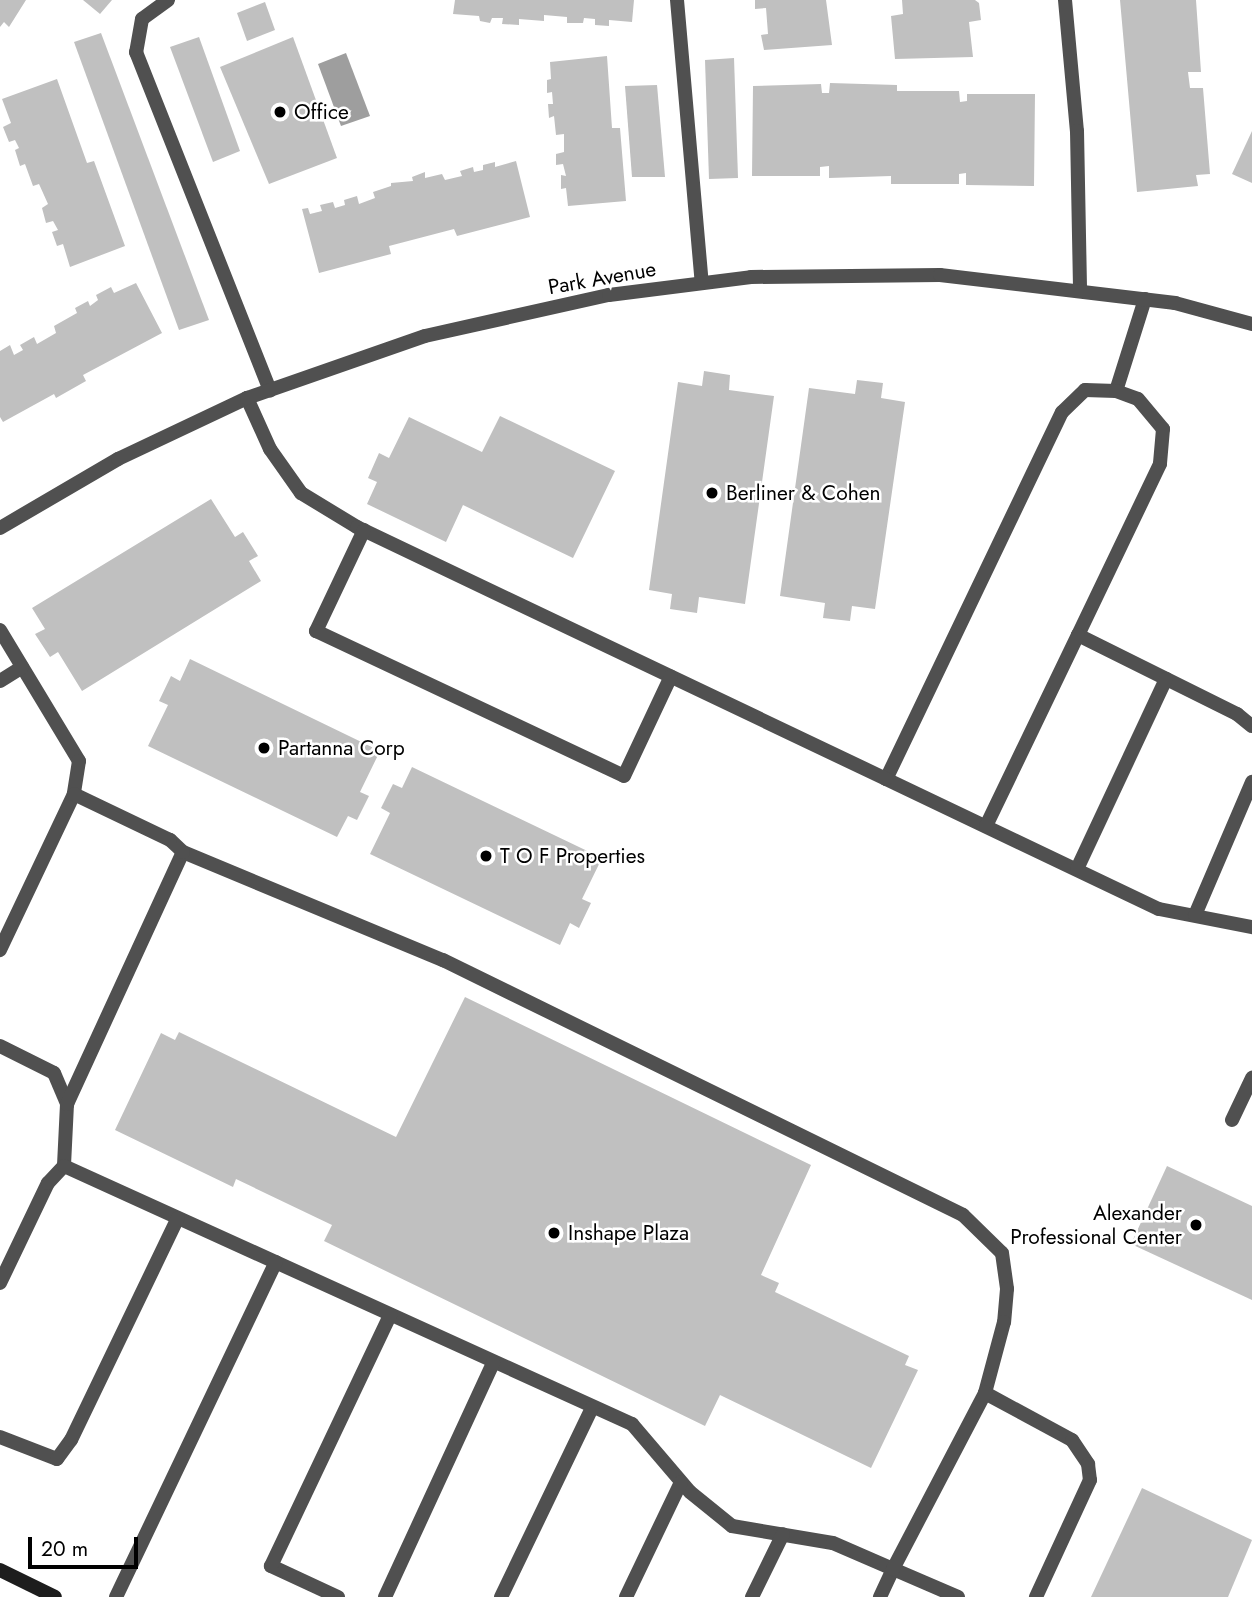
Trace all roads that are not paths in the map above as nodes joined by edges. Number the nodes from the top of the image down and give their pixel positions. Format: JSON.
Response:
{"nodes":[{"id":1,"x":169,"y":0,"type":"edge"},
{"id":2,"x":677,"y":0,"type":"edge"},
{"id":3,"x":1065,"y":0,"type":"edge"},
{"id":4,"x":702,"y":283,"type":"junction"},
{"id":5,"x":1080,"y":291,"type":"junction"},
{"id":6,"x":1144,"y":299,"type":"junction"},
{"id":7,"x":1252,"y":324,"type":"edge"},
{"id":8,"x":270,"y":390,"type":"junction"},
{"id":9,"x":1116,"y":391,"type":"junction"},
{"id":10,"x":247,"y":398,"type":"junction"},
{"id":11,"x":0,"y":528,"type":"edge"},
{"id":12,"x":364,"y":530,"type":"junction"},
{"id":13,"x":0,"y":630,"type":"edge"},
{"id":14,"x":1078,"y":635,"type":"junction"},
{"id":15,"x":23,"y":667,"type":"junction"},
{"id":16,"x":671,"y":676,"type":"junction"},
{"id":17,"x":1166,"y":678,"type":"junction"},
{"id":18,"x":0,"y":681,"type":"edge"},
{"id":19,"x":1252,"y":726,"type":"edge"},
{"id":20,"x":886,"y":779,"type":"junction"},
{"id":21,"x":1252,"y":782,"type":"edge"},
{"id":22,"x":74,"y":794,"type":"junction"},
{"id":23,"x":986,"y":826,"type":"junction"},
{"id":24,"x":183,"y":852,"type":"junction"},
{"id":25,"x":1077,"y":869,"type":"junction"},
{"id":26,"x":1195,"y":915,"type":"junction"},
{"id":27,"x":1252,"y":928,"type":"edge"},
{"id":28,"x":0,"y":950,"type":"edge"},
{"id":29,"x":0,"y":1046,"type":"edge"},
{"id":30,"x":1252,"y":1077,"type":"edge"},
{"id":31,"x":67,"y":1104,"type":"junction"},
{"id":32,"x":1232,"y":1120,"type":"dead end"},
{"id":33,"x":64,"y":1166,"type":"junction"},
{"id":34,"x":178,"y":1218,"type":"junction"},
{"id":35,"x":276,"y":1262,"type":"junction"},
{"id":36,"x":0,"y":1283,"type":"edge"},
{"id":37,"x":390,"y":1315,"type":"junction"},
{"id":38,"x":494,"y":1363,"type":"junction"},
{"id":39,"x":985,"y":1393,"type":"junction"},
{"id":40,"x":592,"y":1408,"type":"junction"},
{"id":41,"x":0,"y":1437,"type":"edge"},
{"id":42,"x":681,"y":1482,"type":"junction"},
{"id":43,"x":783,"y":1534,"type":"junction"},
{"id":44,"x":893,"y":1569,"type":"junction"},
{"id":45,"x":0,"y":1570,"type":"edge"},
{"id":46,"x":55,"y":1597,"type":"edge"},
{"id":47,"x":116,"y":1597,"type":"edge"},
{"id":48,"x":338,"y":1597,"type":"edge"},
{"id":49,"x":385,"y":1597,"type":"edge"},
{"id":50,"x":501,"y":1597,"type":"edge"},
{"id":51,"x":626,"y":1597,"type":"edge"},
{"id":52,"x":752,"y":1597,"type":"edge"},
{"id":53,"x":880,"y":1597,"type":"edge"},
{"id":54,"x":958,"y":1597,"type":"edge"},
{"id":55,"x":1036,"y":1597,"type":"edge"}],
"edges":[{"from":1,"to":8,"type":"street"},
{"from":2,"to":4,"type":"street"},
{"from":3,"to":5,"type":"street"},
{"from":4,"to":5,"type":"street","name":"Park Avenue"},
{"from":4,"to":8,"type":"street","name":"Park Avenue"},
{"from":5,"to":6,"type":"street","name":"Park Avenue"},
{"from":6,"to":7,"type":"street","name":"Park Avenue"},
{"from":6,"to":9,"type":"street"},
{"from":8,"to":10,"type":"street","name":"Park Avenue"},
{"from":9,"to":14,"type":"street"},
{"from":9,"to":20,"type":"street"},
{"from":10,"to":11,"type":"street","name":"Park Avenue"},
{"from":10,"to":12,"type":"street"},
{"from":12,"to":16,"type":"street"},
{"from":12,"to":16,"type":"street"},
{"from":13,"to":15,"type":"street"},
{"from":14,"to":17,"type":"street"},
{"from":14,"to":23,"type":"street"},
{"from":15,"to":18,"type":"street"},
{"from":15,"to":22,"type":"street"},
{"from":16,"to":20,"type":"street"},
{"from":17,"to":19,"type":"street"},
{"from":17,"to":25,"type":"street"},
{"from":20,"to":23,"type":"street"},
{"from":21,"to":26,"type":"street"},
{"from":22,"to":24,"type":"street"},
{"from":22,"to":28,"type":"street"},
{"from":23,"to":25,"type":"street"},
{"from":24,"to":31,"type":"street"},
{"from":24,"to":39,"type":"street"},
{"from":25,"to":26,"type":"street"},
{"from":26,"to":27,"type":"street"},
{"from":29,"to":31,"type":"street"},
{"from":30,"to":32,"type":"street"},
{"from":31,"to":33,"type":"street"},
{"from":33,"to":34,"type":"street"},
{"from":33,"to":36,"type":"street"},
{"from":34,"to":35,"type":"street"},
{"from":34,"to":41,"type":"street"},
{"from":35,"to":37,"type":"street"},
{"from":35,"to":47,"type":"street"},
{"from":37,"to":38,"type":"street"},
{"from":37,"to":48,"type":"street"},
{"from":38,"to":40,"type":"street"},
{"from":38,"to":49,"type":"street"},
{"from":39,"to":44,"type":"street"},
{"from":39,"to":55,"type":"street"},
{"from":40,"to":42,"type":"street"},
{"from":40,"to":50,"type":"street"},
{"from":42,"to":43,"type":"street"},
{"from":42,"to":51,"type":"street"},
{"from":43,"to":44,"type":"street"},
{"from":43,"to":52,"type":"street"},
{"from":44,"to":53,"type":"street"},
{"from":44,"to":54,"type":"street"},
{"from":45,"to":46,"type":"main road"}]}
